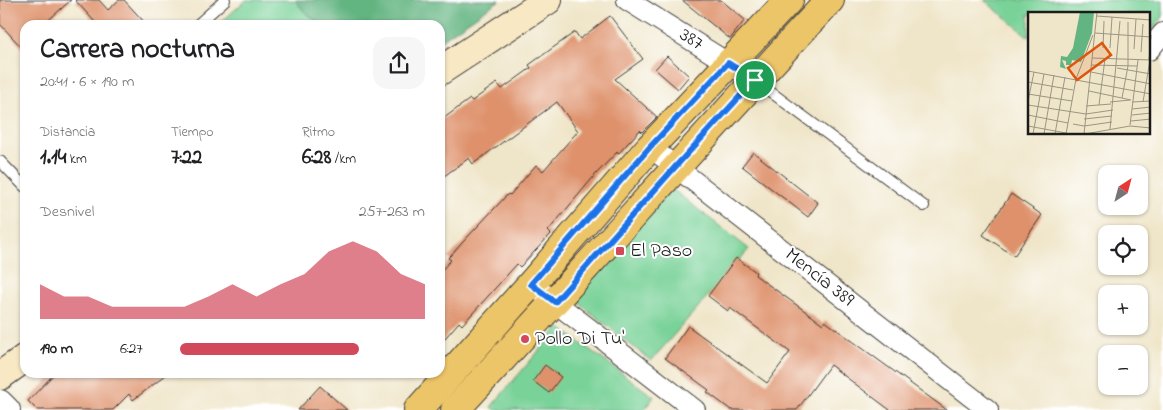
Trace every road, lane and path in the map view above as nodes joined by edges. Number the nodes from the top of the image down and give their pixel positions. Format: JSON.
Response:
{"nodes":[{"id":1,"x":225,"y":0,"type":"edge"},
{"id":2,"x":548,"y":0,"type":"edge"},
{"id":3,"x":627,"y":0,"type":"edge"},
{"id":4,"x":789,"y":0,"type":"edge"},
{"id":5,"x":830,"y":0,"type":"edge"},
{"id":6,"x":203,"y":20,"type":"edge"},
{"id":7,"x":1163,"y":33,"type":"edge"},
{"id":8,"x":1150,"y":49,"type":"edge"},
{"id":9,"x":728,"y":63,"type":"junction"},
{"id":10,"x":445,"y":68,"type":"edge"},
{"id":11,"x":755,"y":80,"type":"junction"},
{"id":12,"x":650,"y":147,"type":"junction"},
{"id":13,"x":0,"y":161,"type":"edge"},
{"id":14,"x":676,"y":166,"type":"junction"},
{"id":15,"x":20,"y":179,"type":"edge"},
{"id":16,"x":924,"y":206,"type":"dead end"},
{"id":17,"x":531,"y":284,"type":"junction"},
{"id":18,"x":555,"y":302,"type":"junction"},
{"id":19,"x":20,"y":362,"type":"edge"},
{"id":20,"x":0,"y":376,"type":"edge"},
{"id":21,"x":0,"y":402,"type":"edge"},
{"id":22,"x":982,"y":408,"type":"edge"},
{"id":23,"x":8,"y":410,"type":"edge"},
{"id":24,"x":418,"y":410,"type":"edge"},
{"id":25,"x":455,"y":410,"type":"edge"},
{"id":26,"x":695,"y":410,"type":"edge"}],
"edges":[{"from":1,"to":6,"type":"lane"},
{"from":2,"to":10,"type":"main road"},
{"from":3,"to":9,"type":"street","name":"387"},
{"from":4,"to":9,"type":"main road"},
{"from":5,"to":11,"type":"main road"},
{"from":7,"to":8,"type":"street"},
{"from":9,"to":11,"type":"street","name":"387"},
{"from":9,"to":12,"type":"main road"},
{"from":11,"to":14,"type":"main road"},
{"from":11,"to":16,"type":"lane"},
{"from":12,"to":14,"type":"street","name":"Mencía 389"},
{"from":12,"to":17,"type":"main road"},
{"from":13,"to":15,"type":"lane"},
{"from":14,"to":18,"type":"main road"},
{"from":14,"to":22,"type":"street","name":"Mencía 389"},
{"from":17,"to":18,"type":"street"},
{"from":17,"to":24,"type":"main road"},
{"from":18,"to":25,"type":"main road"},
{"from":18,"to":26,"type":"street"},
{"from":19,"to":20,"type":"main road"},
{"from":21,"to":23,"type":"street"}]}
